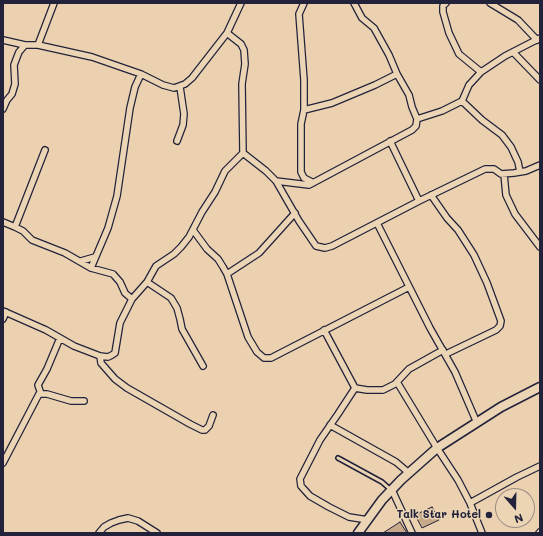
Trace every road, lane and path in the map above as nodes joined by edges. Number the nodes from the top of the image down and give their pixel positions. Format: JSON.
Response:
{"nodes":[{"id":1,"x":54,"y":3,"type":"edge"},
{"id":2,"x":240,"y":3,"type":"edge"},
{"id":3,"x":304,"y":3,"type":"edge"},
{"id":4,"x":354,"y":3,"type":"edge"},
{"id":5,"x":446,"y":3,"type":"edge"},
{"id":6,"x":490,"y":3,"type":"edge"},
{"id":7,"x":228,"y":33,"type":"junction"},
{"id":8,"x":539,"y":39,"type":"edge"},
{"id":9,"x":3,"y":40,"type":"edge"},
{"id":10,"x":25,"y":45,"type":"junction"},
{"id":11,"x":38,"y":45,"type":"junction"},
{"id":12,"x":513,"y":52,"type":"junction"},
{"id":13,"x":481,"y":72,"type":"junction"},
{"id":14,"x":141,"y":74,"type":"junction"},
{"id":15,"x":397,"y":74,"type":"junction"},
{"id":16,"x":540,"y":80,"type":"edge"},
{"id":17,"x":180,"y":86,"type":"junction"},
{"id":18,"x":5,"y":100,"type":"edge"},
{"id":19,"x":462,"y":100,"type":"junction"},
{"id":20,"x":3,"y":110,"type":"edge"},
{"id":21,"x":304,"y":110,"type":"junction"},
{"id":22,"x":417,"y":118,"type":"junction"},
{"id":23,"x":177,"y":141,"type":"dead end"},
{"id":24,"x":390,"y":141,"type":"junction"},
{"id":25,"x":45,"y":150,"type":"dead end"},
{"id":26,"x":243,"y":154,"type":"junction"},
{"id":27,"x":540,"y":166,"type":"edge"},
{"id":28,"x":520,"y":172,"type":"junction"},
{"id":29,"x":504,"y":174,"type":"junction"},
{"id":30,"x":276,"y":181,"type":"junction"},
{"id":31,"x":312,"y":182,"type":"junction"},
{"id":32,"x":431,"y":195,"type":"junction"},
{"id":33,"x":419,"y":201,"type":"junction"},
{"id":34,"x":295,"y":213,"type":"junction"},
{"id":35,"x":3,"y":222,"type":"edge"},
{"id":36,"x":377,"y":223,"type":"junction"},
{"id":37,"x":15,"y":227,"type":"junction"},
{"id":38,"x":192,"y":230,"type":"junction"},
{"id":39,"x":540,"y":247,"type":"edge"},
{"id":40,"x":95,"y":257,"type":"junction"},
{"id":41,"x":81,"y":261,"type":"junction"},
{"id":42,"x":90,"y":268,"type":"junction"},
{"id":43,"x":227,"y":274,"type":"junction"},
{"id":44,"x":147,"y":282,"type":"junction"},
{"id":45,"x":409,"y":287,"type":"junction"},
{"id":46,"x":132,"y":298,"type":"junction"},
{"id":47,"x":4,"y":312,"type":"edge"},
{"id":48,"x":3,"y":319,"type":"edge"},
{"id":49,"x":324,"y":330,"type":"junction"},
{"id":50,"x":60,"y":338,"type":"junction"},
{"id":51,"x":444,"y":352,"type":"junction"},
{"id":52,"x":100,"y":356,"type":"junction"},
{"id":53,"x":203,"y":366,"type":"dead end"},
{"id":54,"x":397,"y":382,"type":"junction"},
{"id":55,"x":540,"y":387,"type":"edge"},
{"id":56,"x":354,"y":388,"type":"junction"},
{"id":57,"x":41,"y":394,"type":"junction"},
{"id":58,"x":84,"y":401,"type":"dead end"},
{"id":59,"x":213,"y":415,"type":"dead end"},
{"id":60,"x":477,"y":423,"type":"junction"},
{"id":61,"x":330,"y":425,"type":"junction"},
{"id":62,"x":437,"y":448,"type":"junction"},
{"id":63,"x":338,"y":458,"type":"dead end"},
{"id":64,"x":3,"y":463,"type":"edge"},
{"id":65,"x":540,"y":466,"type":"edge"},
{"id":66,"x":409,"y":473,"type":"junction"},
{"id":67,"x":392,"y":490,"type":"junction"},
{"id":68,"x":470,"y":503,"type":"junction"},
{"id":69,"x":368,"y":520,"type":"junction"},
{"id":70,"x":99,"y":533,"type":"edge"},
{"id":71,"x":157,"y":533,"type":"edge"},
{"id":72,"x":358,"y":533,"type":"edge"},
{"id":73,"x":412,"y":533,"type":"edge"},
{"id":74,"x":482,"y":533,"type":"edge"}],
"edges":[{"from":1,"to":11,"type":"street"},
{"from":2,"to":7,"type":"street"},
{"from":3,"to":21,"type":"street"},
{"from":4,"to":15,"type":"street"},
{"from":5,"to":13,"type":"street"},
{"from":6,"to":8,"type":"street"},
{"from":7,"to":17,"type":"street"},
{"from":7,"to":26,"type":"street"},
{"from":8,"to":12,"type":"street"},
{"from":9,"to":10,"type":"street"},
{"from":10,"to":11,"type":"street"},
{"from":10,"to":18,"type":"street"},
{"from":11,"to":14,"type":"street"},
{"from":12,"to":13,"type":"street"},
{"from":12,"to":16,"type":"street"},
{"from":13,"to":19,"type":"street"},
{"from":14,"to":17,"type":"street"},
{"from":14,"to":40,"type":"street"},
{"from":15,"to":21,"type":"street"},
{"from":15,"to":22,"type":"street"},
{"from":17,"to":23,"type":"street"},
{"from":18,"to":20,"type":"street"},
{"from":19,"to":22,"type":"street"},
{"from":19,"to":28,"type":"street"},
{"from":21,"to":31,"type":"street"},
{"from":22,"to":24,"type":"street"},
{"from":24,"to":31,"type":"street"},
{"from":24,"to":33,"type":"street"},
{"from":25,"to":37,"type":"street"},
{"from":26,"to":30,"type":"street"},
{"from":26,"to":38,"type":"street"},
{"from":27,"to":28,"type":"street"},
{"from":28,"to":29,"type":"street"},
{"from":29,"to":32,"type":"street"},
{"from":29,"to":39,"type":"street"},
{"from":30,"to":31,"type":"street"},
{"from":30,"to":34,"type":"street"},
{"from":32,"to":33,"type":"street"},
{"from":32,"to":51,"type":"street"},
{"from":33,"to":36,"type":"street"},
{"from":34,"to":36,"type":"street"},
{"from":34,"to":43,"type":"street"},
{"from":35,"to":37,"type":"street"},
{"from":36,"to":45,"type":"street"},
{"from":37,"to":41,"type":"street"},
{"from":38,"to":43,"type":"street"},
{"from":38,"to":44,"type":"street"},
{"from":40,"to":41,"type":"street"},
{"from":40,"to":42,"type":"street"},
{"from":41,"to":42,"type":"street"},
{"from":42,"to":46,"type":"street"},
{"from":43,"to":49,"type":"street"},
{"from":44,"to":46,"type":"street"},
{"from":44,"to":53,"type":"street"},
{"from":45,"to":49,"type":"street"},
{"from":45,"to":51,"type":"street"},
{"from":46,"to":52,"type":"street"},
{"from":47,"to":48,"type":"street"},
{"from":47,"to":50,"type":"street"},
{"from":49,"to":56,"type":"street"},
{"from":50,"to":52,"type":"street"},
{"from":50,"to":57,"type":"street"},
{"from":51,"to":54,"type":"street"},
{"from":51,"to":60,"type":"street"},
{"from":52,"to":59,"type":"street"},
{"from":54,"to":56,"type":"street"},
{"from":54,"to":62,"type":"street"},
{"from":55,"to":60,"type":"street"},
{"from":56,"to":61,"type":"street"},
{"from":57,"to":58,"type":"street"},
{"from":57,"to":64,"type":"street"},
{"from":60,"to":62,"type":"street"},
{"from":61,"to":66,"type":"street"},
{"from":61,"to":69,"type":"street"},
{"from":62,"to":66,"type":"street"},
{"from":62,"to":68,"type":"street"},
{"from":63,"to":67,"type":"lane"},
{"from":65,"to":68,"type":"street"},
{"from":66,"to":67,"type":"street"},
{"from":67,"to":69,"type":"street"},
{"from":67,"to":73,"type":"street"},
{"from":68,"to":74,"type":"street"},
{"from":69,"to":72,"type":"street"},
{"from":70,"to":71,"type":"street"}]}
